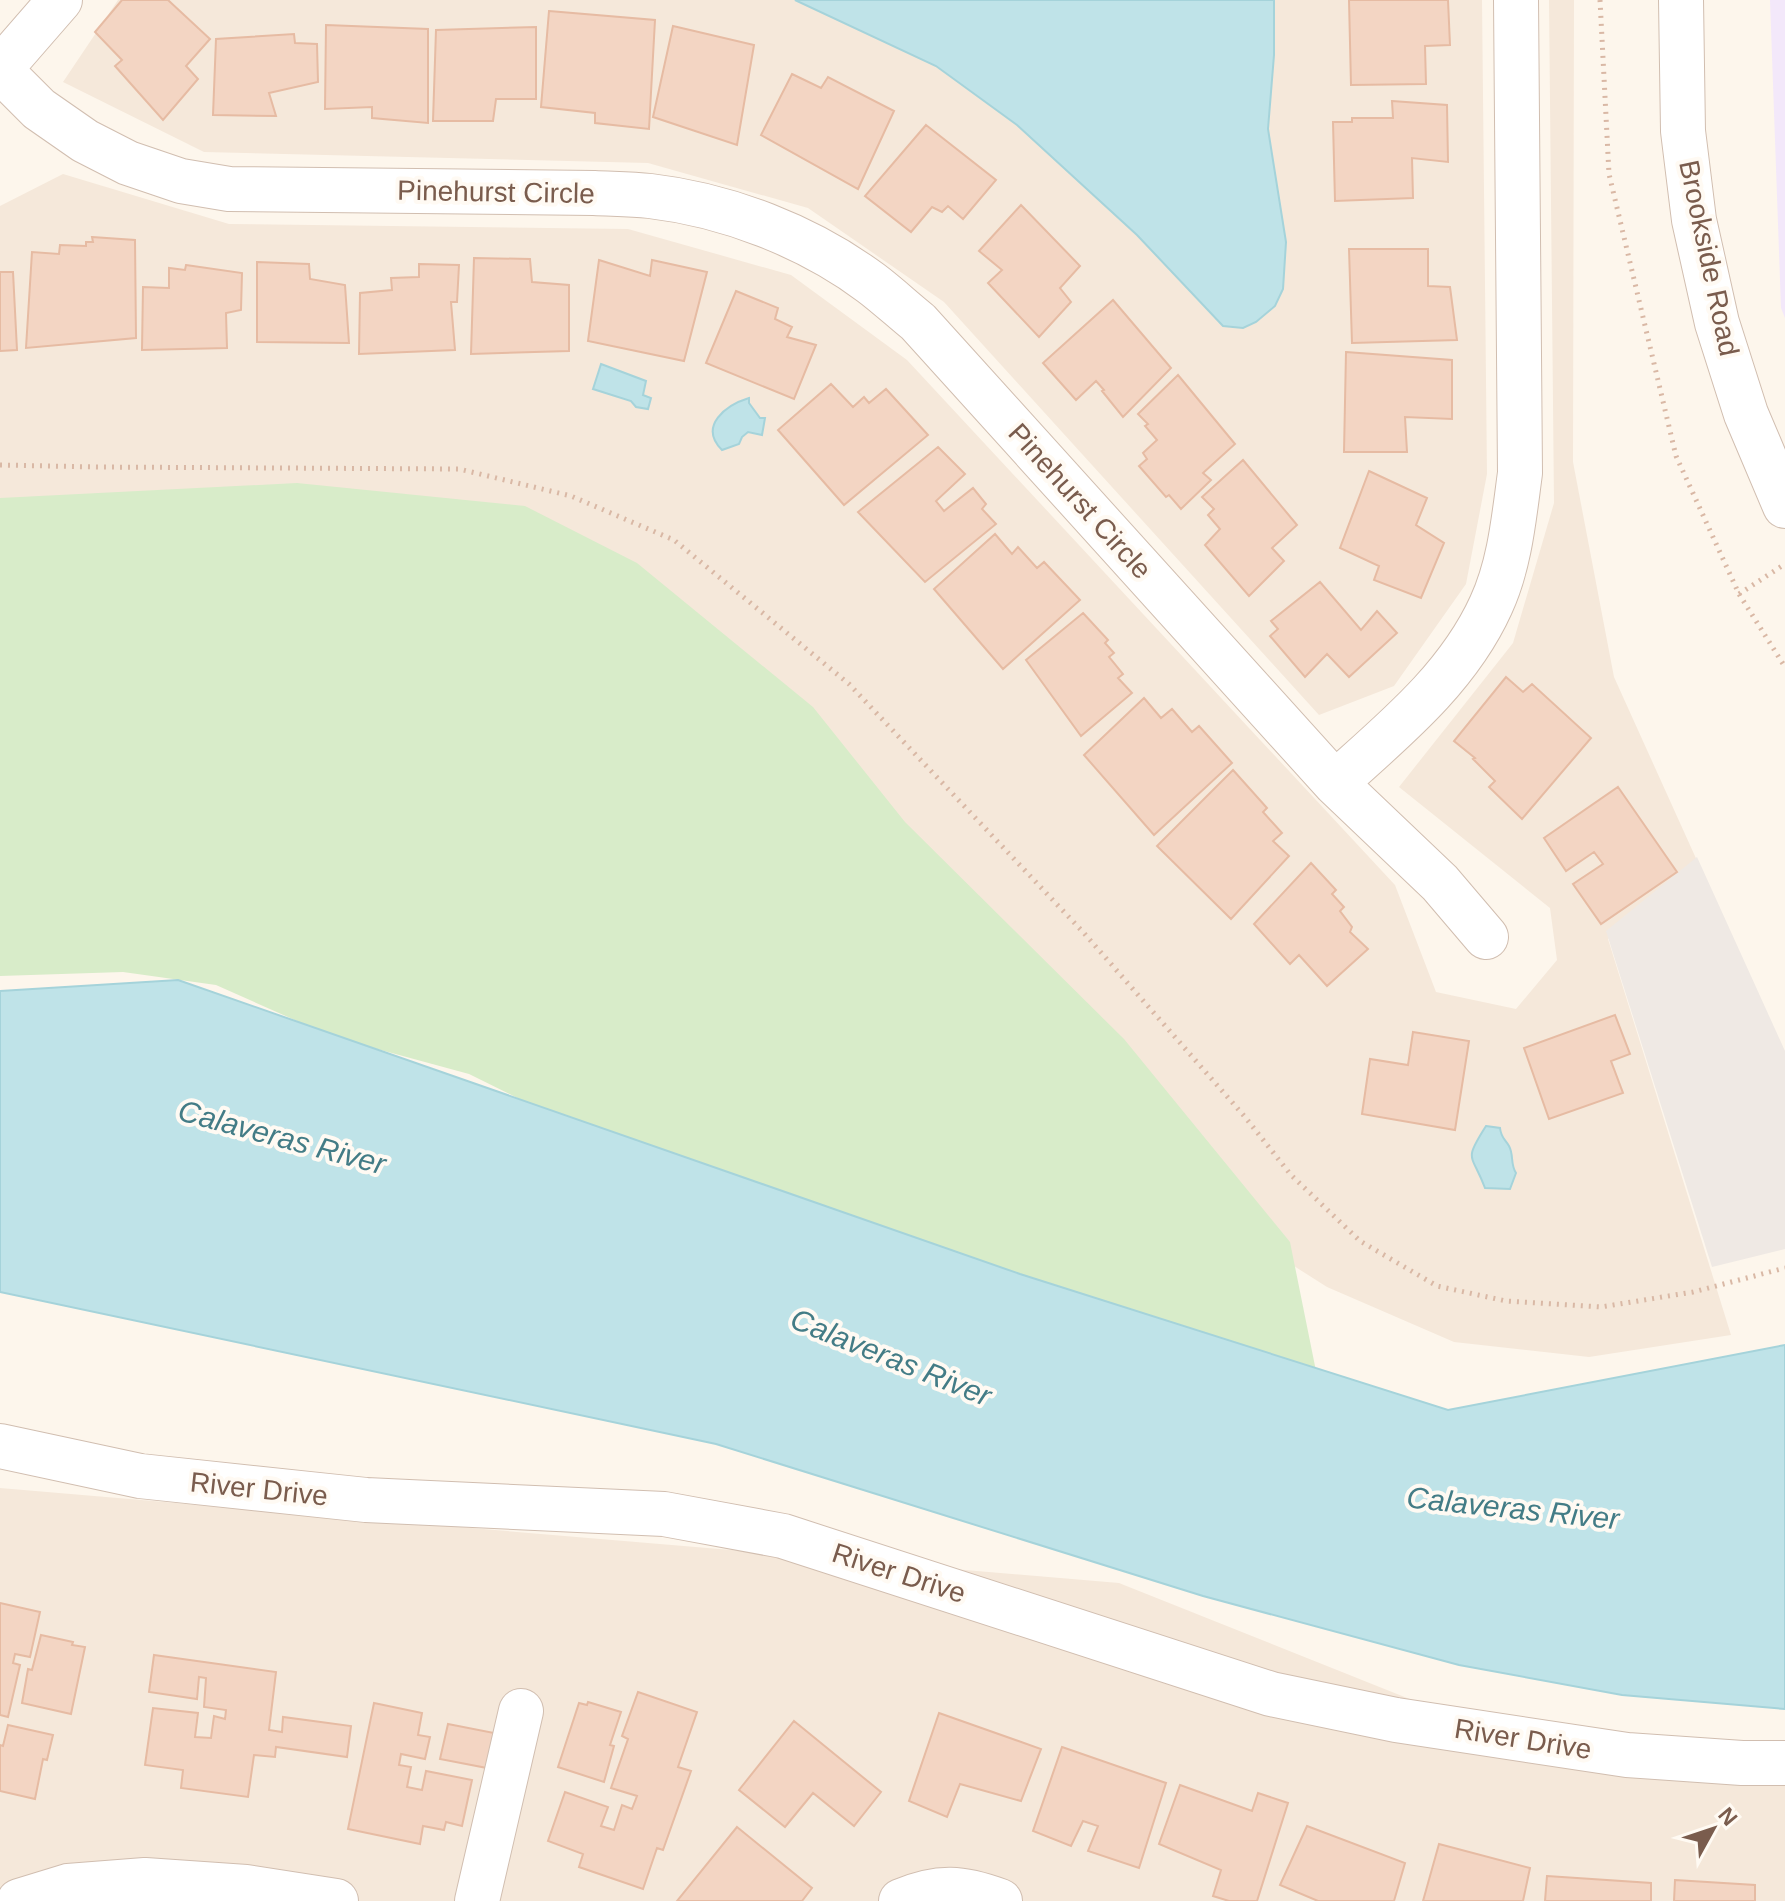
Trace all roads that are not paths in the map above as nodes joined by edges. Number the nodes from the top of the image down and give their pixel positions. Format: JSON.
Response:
{"nodes":[{"id":1,"x":60,"y":0,"type":"edge"},
{"id":2,"x":1516,"y":0,"type":"edge"},
{"id":3,"x":1681,"y":0,"type":"edge"},
{"id":4,"x":0,"y":69,"type":"edge"},
{"id":5,"x":1785,"y":506,"type":"edge"},
{"id":6,"x":1335,"y":783,"type":"junction"},
{"id":7,"x":1486,"y":937,"type":"dead end"},
{"id":8,"x":0,"y":1446,"type":"edge"},
{"id":9,"x":521,"y":1711,"type":"dead end"},
{"id":10,"x":1785,"y":1763,"type":"edge"},
{"id":11,"x":19,"y":1901,"type":"edge"},
{"id":12,"x":336,"y":1901,"type":"edge"},
{"id":13,"x":477,"y":1901,"type":"edge"},
{"id":14,"x":901,"y":1901,"type":"edge"},
{"id":15,"x":1000,"y":1901,"type":"edge"}],
"edges":[{"from":1,"to":4,"type":"street","name":"Pinehurst Circle"},
{"from":2,"to":6,"type":"street"},
{"from":3,"to":5,"type":"street","name":"Brookside Road"},
{"from":4,"to":6,"type":"street","name":"Pinehurst Circle"},
{"from":6,"to":7,"type":"street","name":"Pinehurst Circle"},
{"from":8,"to":10,"type":"street","name":"River Drive"},
{"from":9,"to":13,"type":"street"},
{"from":11,"to":12,"type":"street"},
{"from":14,"to":15,"type":"street"}]}
